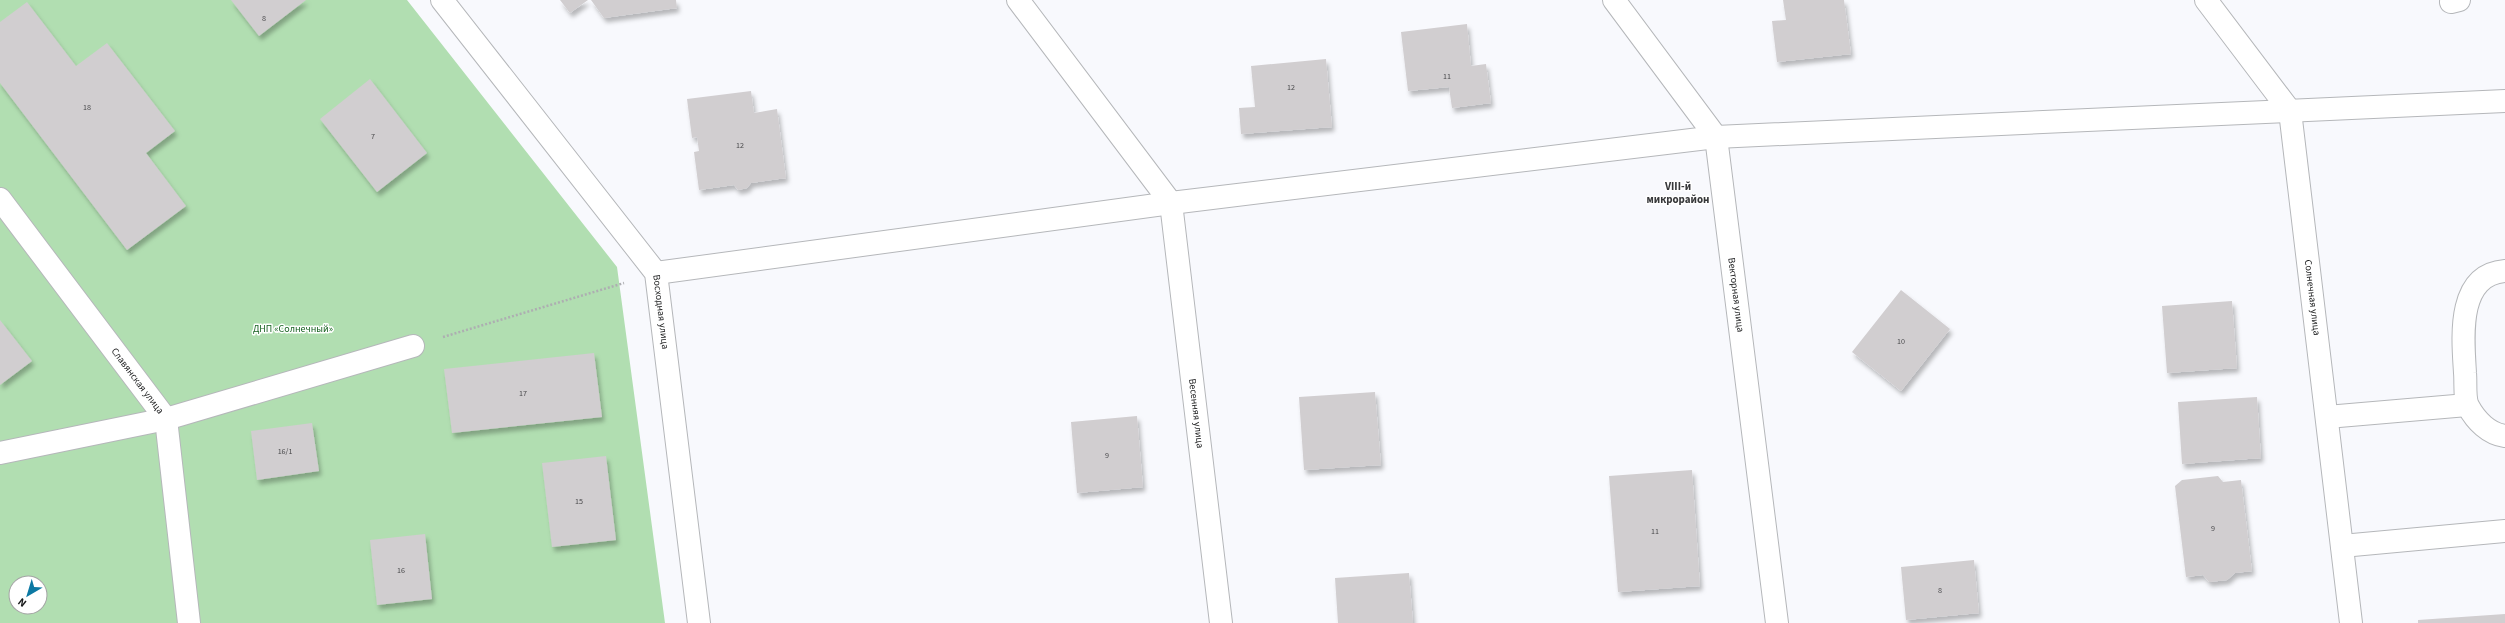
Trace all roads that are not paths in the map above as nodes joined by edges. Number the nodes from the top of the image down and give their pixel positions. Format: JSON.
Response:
{"nodes":[{"id":1,"x":442,"y":0,"type":"edge"},
{"id":2,"x":1018,"y":0,"type":"edge"},
{"id":3,"x":1614,"y":0,"type":"edge"},
{"id":4,"x":2206,"y":0,"type":"edge"},
{"id":5,"x":2505,"y":101,"type":"edge"},
{"id":6,"x":2290,"y":111,"type":"junction"},
{"id":7,"x":1716,"y":137,"type":"junction"},
{"id":8,"x":0,"y":199,"type":"edge"},
{"id":9,"x":1171,"y":203,"type":"junction"},
{"id":10,"x":2505,"y":271,"type":"edge"},
{"id":11,"x":656,"y":273,"type":"junction"},
{"id":12,"x":413,"y":346,"type":"road end"},
{"id":13,"x":2468,"y":405,"type":"junction"},
{"id":14,"x":2327,"y":417,"type":"junction"},
{"id":15,"x":166,"y":419,"type":"junction"},
{"id":16,"x":2505,"y":436,"type":"edge"},
{"id":17,"x":0,"y":454,"type":"edge"},
{"id":18,"x":2505,"y":531,"type":"edge"},
{"id":19,"x":2342,"y":546,"type":"junction"},
{"id":20,"x":189,"y":623,"type":"edge"},
{"id":21,"x":699,"y":623,"type":"edge"},
{"id":22,"x":1221,"y":623,"type":"edge"},
{"id":23,"x":1776,"y":623,"type":"edge"},
{"id":24,"x":2351,"y":623,"type":"edge"}],
"edges":[{"from":1,"to":11,"type":"street","name":"Восходная улица"},
{"from":2,"to":9,"type":"street"},
{"from":3,"to":7,"type":"street","name":"Векторная улица"},
{"from":4,"to":6,"type":"street"},
{"from":5,"to":6,"type":"street"},
{"from":6,"to":7,"type":"street"},
{"from":6,"to":14,"type":"street","name":"Солнечная улица"},
{"from":7,"to":9,"type":"street"},
{"from":7,"to":23,"type":"street","name":"Векторная улица"},
{"from":8,"to":15,"type":"street","name":"Славянская улица"},
{"from":9,"to":11,"type":"street"},
{"from":9,"to":22,"type":"street","name":"Весенняя улица"},
{"from":10,"to":13,"type":"street"},
{"from":11,"to":21,"type":"street","name":"Восходная улица"},
{"from":12,"to":15,"type":"street"},
{"from":13,"to":14,"type":"street"},
{"from":13,"to":16,"type":"street"},
{"from":14,"to":19,"type":"street","name":"Солнечная улица"},
{"from":15,"to":17,"type":"street"},
{"from":15,"to":20,"type":"street","name":"Славянская улица"},
{"from":18,"to":19,"type":"street"},
{"from":19,"to":24,"type":"street","name":"Солнечная улица"}]}
